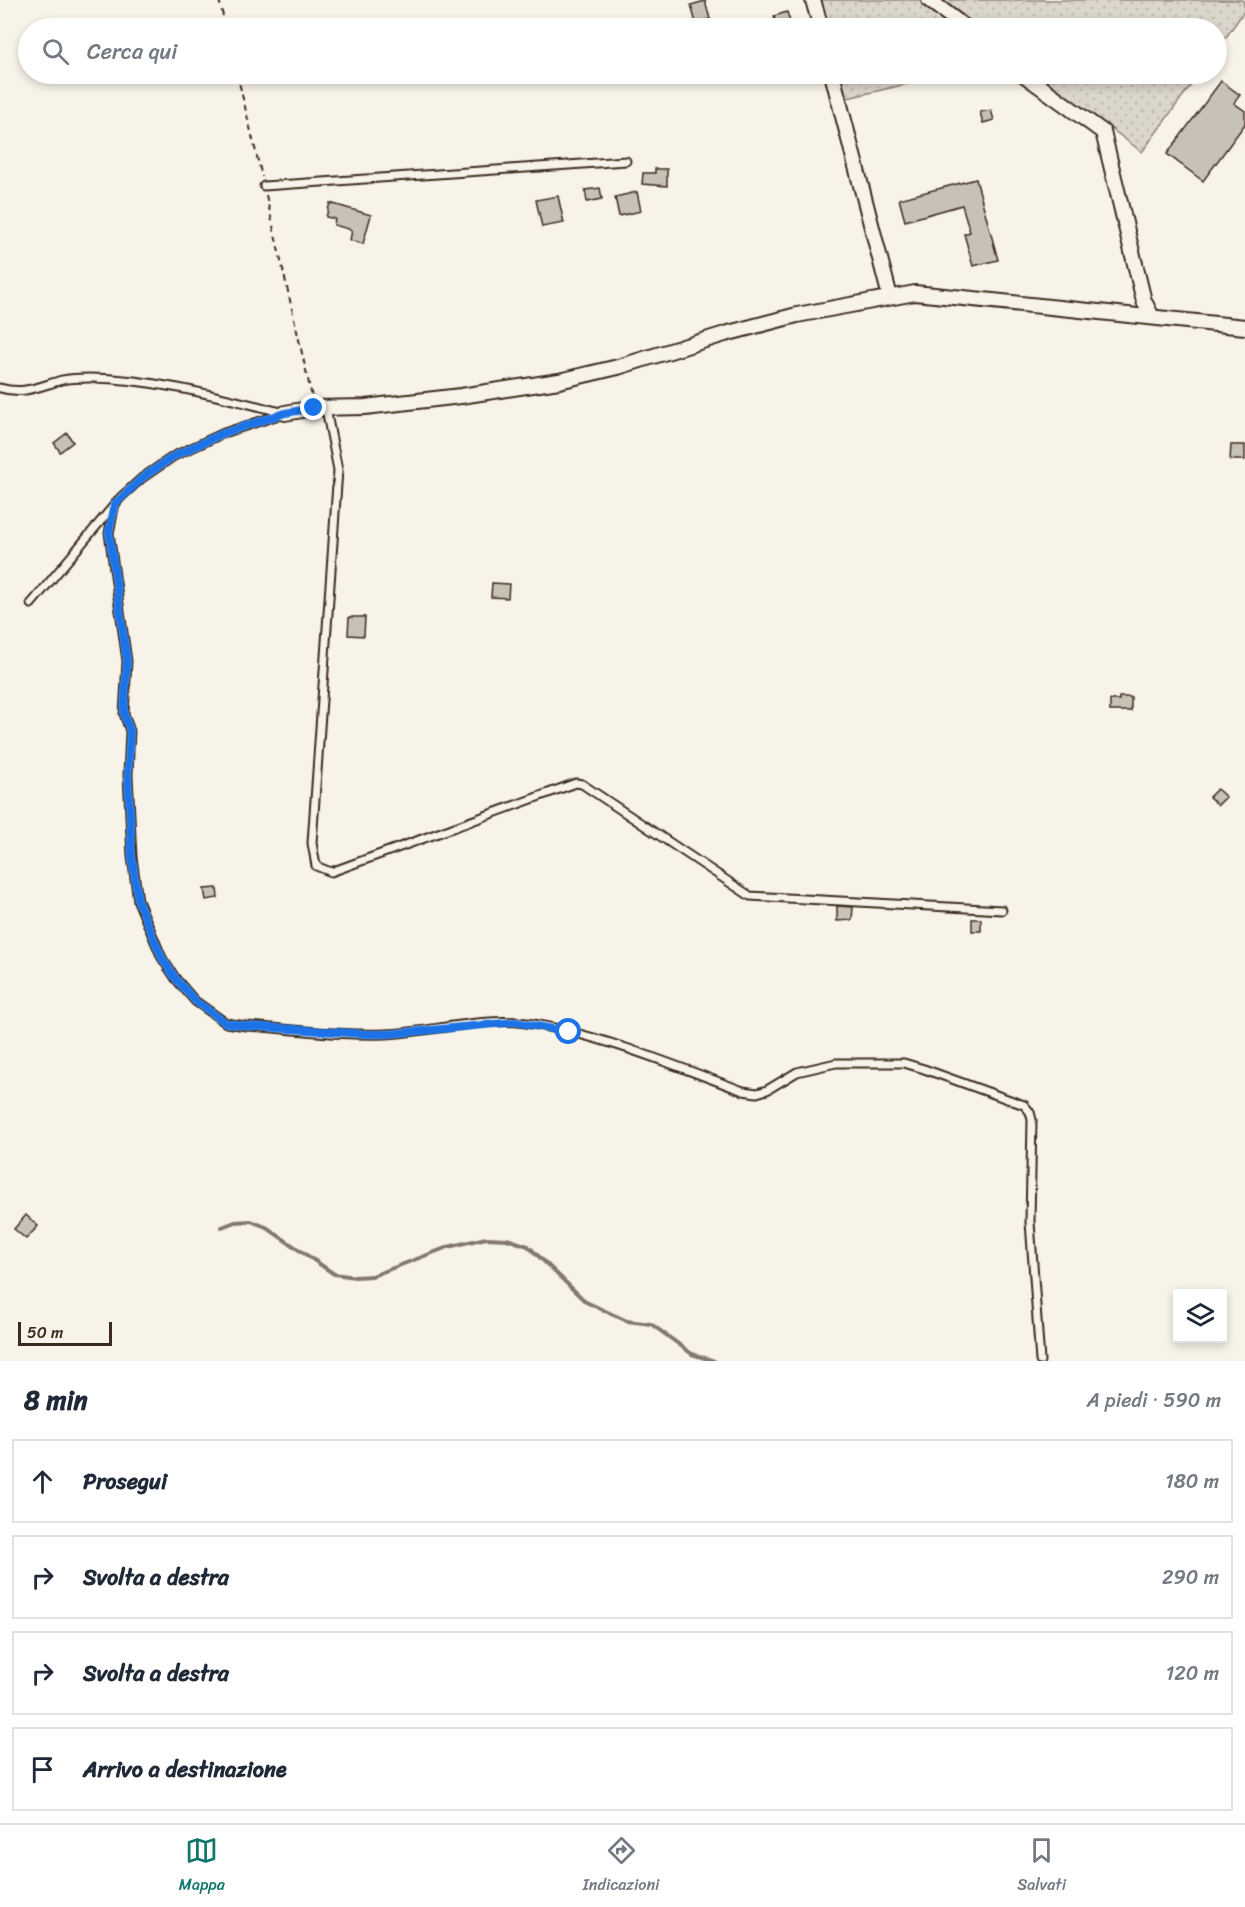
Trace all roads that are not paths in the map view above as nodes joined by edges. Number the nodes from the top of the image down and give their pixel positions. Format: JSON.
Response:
{"nodes":[{"id":1,"x":813,"y":0,"type":"edge"},
{"id":2,"x":929,"y":0,"type":"edge"},
{"id":3,"x":818,"y":18,"type":"edge"},
{"id":4,"x":953,"y":18,"type":"edge"},
{"id":5,"x":835,"y":84,"type":"edge"},
{"id":6,"x":1037,"y":84,"type":"edge"},
{"id":7,"x":626,"y":161,"type":"dead end"},
{"id":8,"x":264,"y":186,"type":"road end"},
{"id":9,"x":890,"y":297,"type":"junction"},
{"id":10,"x":1152,"y":317,"type":"junction"},
{"id":11,"x":1245,"y":327,"type":"edge"},
{"id":12,"x":0,"y":388,"type":"edge"},
{"id":13,"x":320,"y":409,"type":"junction"},
{"id":14,"x":285,"y":413,"type":"junction"},
{"id":15,"x":115,"y":504,"type":"junction"},
{"id":16,"x":31,"y":604,"type":"dead end"},
{"id":17,"x":1002,"y":910,"type":"dead end"},
{"id":18,"x":1040,"y":1361,"type":"edge"}],
"edges":[{"from":1,"to":3,"type":"street"},
{"from":2,"to":4,"type":"street"},
{"from":5,"to":9,"type":"street"},
{"from":6,"to":10,"type":"street"},
{"from":7,"to":8,"type":"lane"},
{"from":9,"to":10,"type":"street"},
{"from":9,"to":13,"type":"street"},
{"from":10,"to":11,"type":"street"},
{"from":12,"to":14,"type":"lane"},
{"from":13,"to":14,"type":"street"},
{"from":13,"to":17,"type":"lane"},
{"from":14,"to":15,"type":"lane"},
{"from":15,"to":16,"type":"lane"},
{"from":15,"to":18,"type":"lane"}]}
